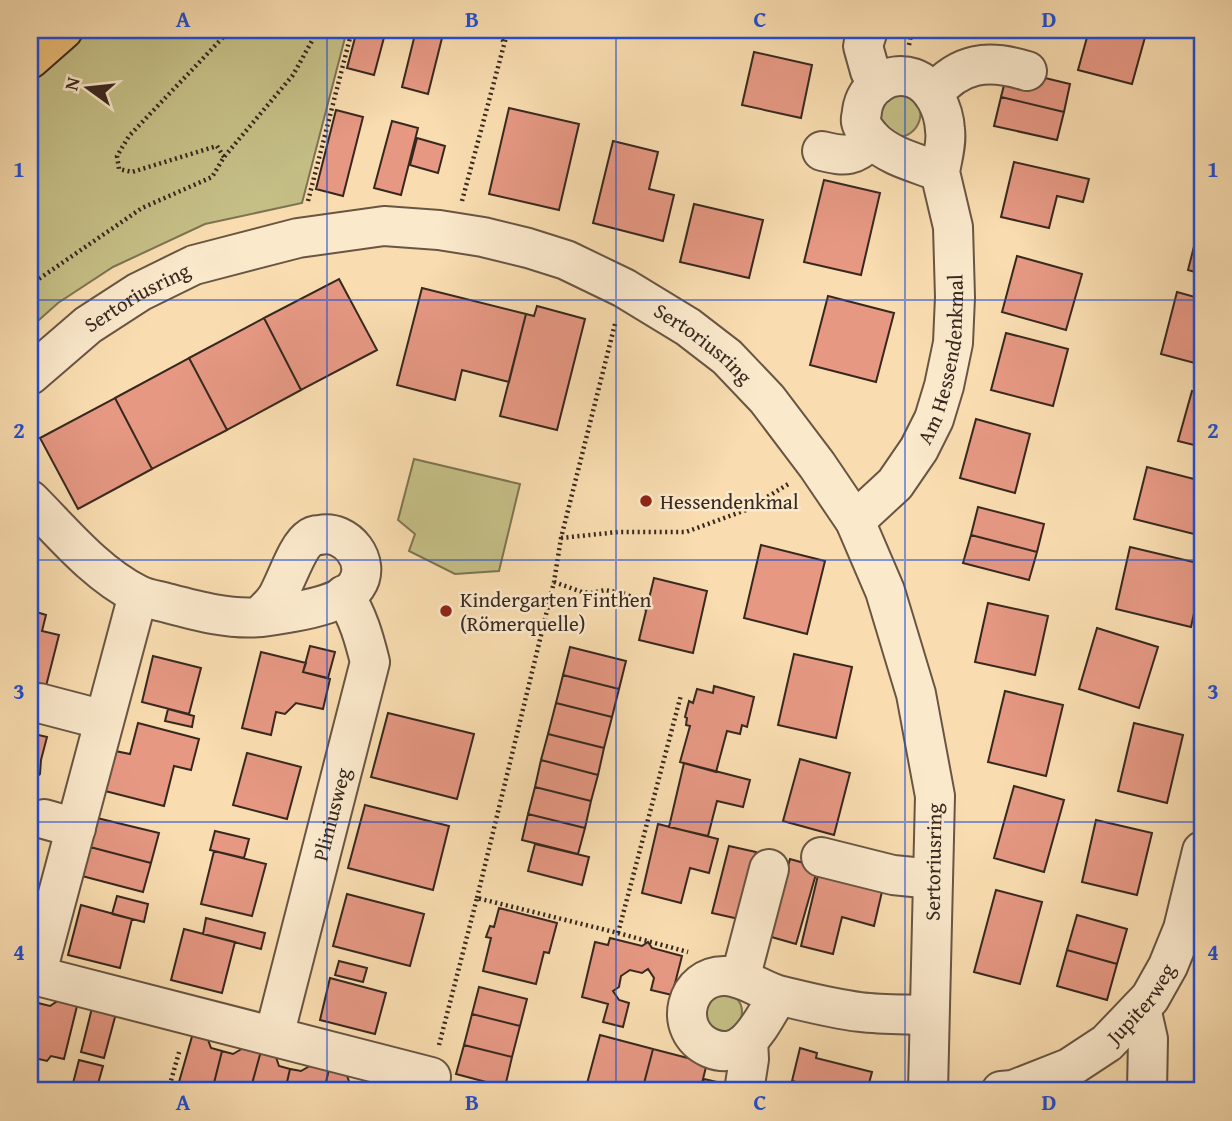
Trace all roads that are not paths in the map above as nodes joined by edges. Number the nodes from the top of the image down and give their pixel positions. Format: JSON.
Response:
{"nodes":[{"id":1,"x":63,"y":30,"type":"edge"},
{"id":2,"x":868,"y":30,"type":"edge"},
{"id":3,"x":30,"y":58,"type":"edge"},
{"id":4,"x":1027,"y":71,"type":"dead end"},
{"id":5,"x":878,"y":84,"type":"junction"},
{"id":6,"x":933,"y":94,"type":"junction"},
{"id":7,"x":872,"y":139,"type":"junction"},
{"id":8,"x":822,"y":151,"type":"dead end"},
{"id":9,"x":940,"y":172,"type":"junction"},
{"id":10,"x":30,"y":375,"type":"edge"},
{"id":11,"x":30,"y":500,"type":"edge"},
{"id":12,"x":855,"y":521,"type":"junction"},
{"id":13,"x":138,"y":595,"type":"junction"},
{"id":14,"x":344,"y":596,"type":"junction"},
{"id":15,"x":259,"y":617,"type":"junction"},
{"id":16,"x":39,"y":713,"type":"dead end"},
{"id":17,"x":102,"y":730,"type":"junction"},
{"id":18,"x":1202,"y":850,"type":"edge"},
{"id":19,"x":821,"y":857,"type":"dead end"},
{"id":20,"x":769,"y":869,"type":"dead end"},
{"id":21,"x":933,"y":879,"type":"junction"},
{"id":22,"x":33,"y":975,"type":"edge"},
{"id":23,"x":728,"y":978,"type":"junction"},
{"id":24,"x":778,"y":996,"type":"junction"},
{"id":25,"x":1141,"y":1008,"type":"junction"},
{"id":26,"x":929,"y":1015,"type":"junction"},
{"id":27,"x":274,"y":1036,"type":"junction"},
{"id":28,"x":748,"y":1041,"type":"junction"},
{"id":29,"x":431,"y":1077,"type":"road end"},
{"id":30,"x":1038,"y":1086,"type":"edge"},
{"id":31,"x":744,"y":1091,"type":"edge"},
{"id":32,"x":928,"y":1091,"type":"edge"},
{"id":33,"x":1001,"y":1091,"type":"edge"},
{"id":34,"x":1147,"y":1091,"type":"edge"}],
"edges":[{"from":1,"to":3,"type":"highway"},
{"from":2,"to":5,"type":"street"},
{"from":4,"to":6,"type":"street"},
{"from":5,"to":6,"type":"street"},
{"from":5,"to":7,"type":"street"},
{"from":6,"to":9,"type":"street","name":"Am Hessendenkmal"},
{"from":7,"to":8,"type":"street"},
{"from":7,"to":9,"type":"street"},
{"from":9,"to":12,"type":"street","name":"Am Hessendenkmal"},
{"from":10,"to":12,"type":"street","name":"Sertoriusring"},
{"from":11,"to":13,"type":"street"},
{"from":12,"to":21,"type":"street","name":"Sertoriusring"},
{"from":13,"to":15,"type":"street"},
{"from":13,"to":17,"type":"street"},
{"from":14,"to":15,"type":"street"},
{"from":14,"to":15,"type":"street"},
{"from":14,"to":27,"type":"street","name":"Pliniusweg"},
{"from":16,"to":17,"type":"street"},
{"from":17,"to":22,"type":"street"},
{"from":18,"to":25,"type":"street","name":"Jupiterweg"},
{"from":19,"to":21,"type":"street"},
{"from":20,"to":23,"type":"street"},
{"from":21,"to":26,"type":"street","name":"Sertoriusring"},
{"from":22,"to":27,"type":"street"},
{"from":23,"to":24,"type":"street"},
{"from":23,"to":28,"type":"street"},
{"from":24,"to":26,"type":"street"},
{"from":24,"to":28,"type":"street"},
{"from":25,"to":30,"type":"street","name":"Jupiterweg"},
{"from":25,"to":34,"type":"street"},
{"from":26,"to":32,"type":"street","name":"Sertoriusring"},
{"from":27,"to":29,"type":"street"},
{"from":28,"to":31,"type":"street"},
{"from":30,"to":33,"type":"street","name":"Jupiterweg"}]}
